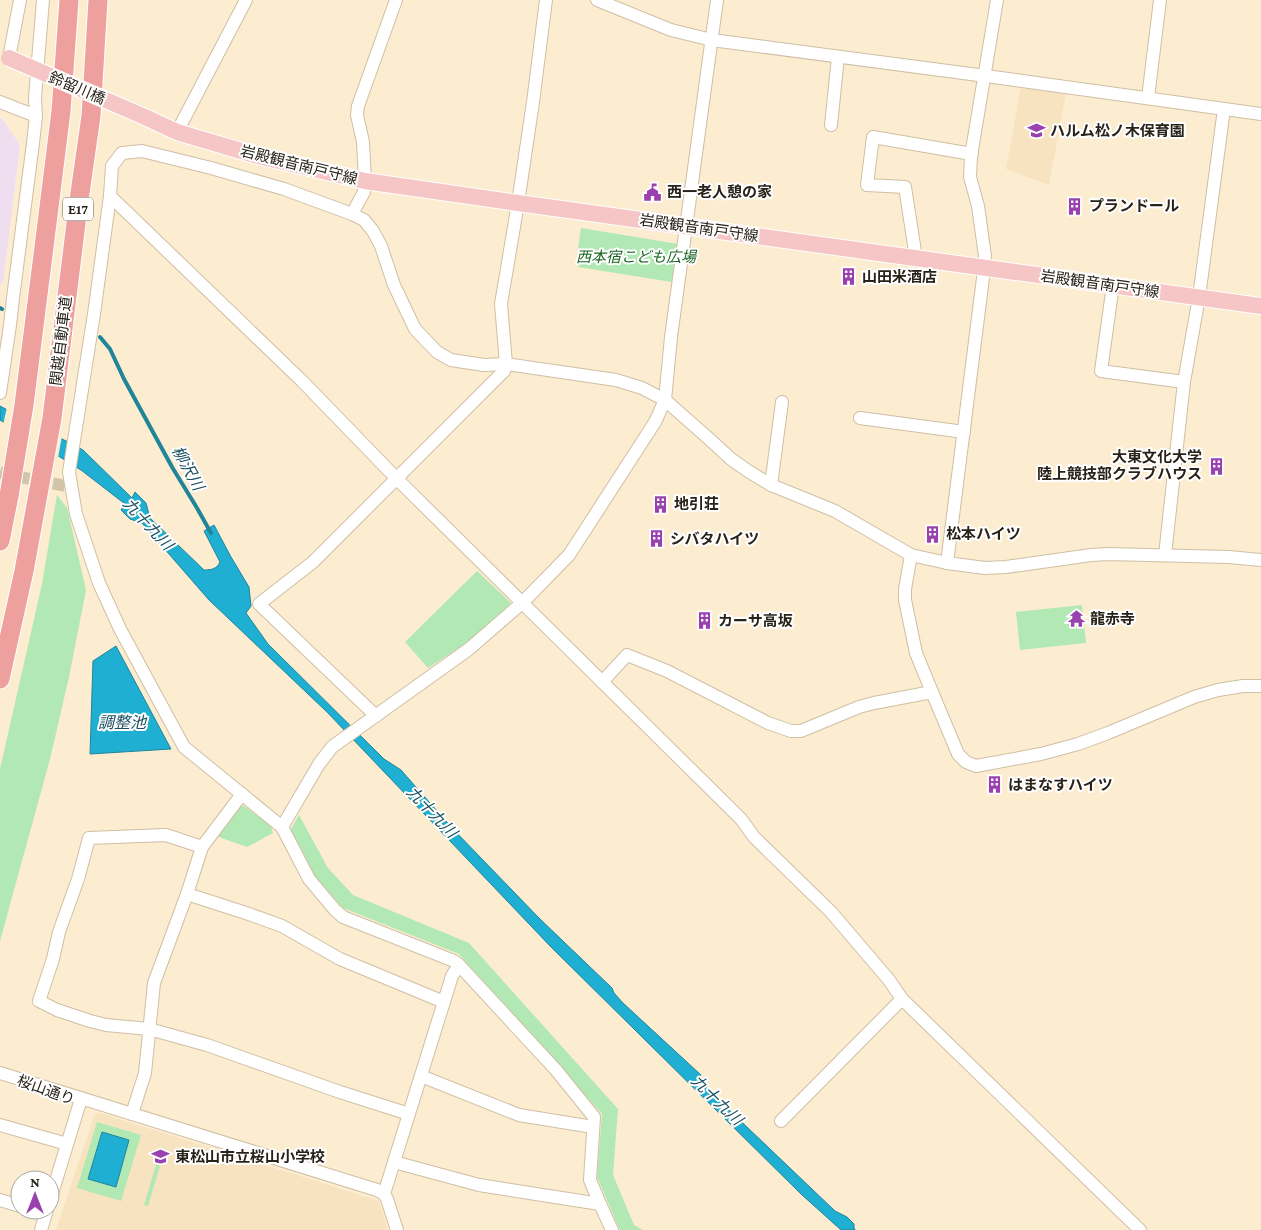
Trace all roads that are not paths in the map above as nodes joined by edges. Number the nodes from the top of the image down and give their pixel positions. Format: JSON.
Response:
{"nodes":[{"id":1,"x":20,"y":0,"type":"edge"},
{"id":2,"x":43,"y":0,"type":"edge"},
{"id":3,"x":69,"y":0,"type":"edge"},
{"id":4,"x":98,"y":0,"type":"edge"},
{"id":5,"x":246,"y":0,"type":"edge"},
{"id":6,"x":396,"y":0,"type":"edge"},
{"id":7,"x":546,"y":0,"type":"edge"},
{"id":8,"x":597,"y":0,"type":"edge"},
{"id":9,"x":718,"y":0,"type":"edge"},
{"id":10,"x":997,"y":0,"type":"edge"},
{"id":11,"x":1160,"y":0,"type":"edge"},
{"id":12,"x":712,"y":40,"type":"junction"},
{"id":13,"x":4,"y":57,"type":"edge"},
{"id":14,"x":838,"y":57,"type":"junction"},
{"id":15,"x":986,"y":76,"type":"junction"},
{"id":16,"x":1148,"y":98,"type":"junction"},
{"id":17,"x":0,"y":102,"type":"edge"},
{"id":18,"x":1224,"y":109,"type":"junction"},
{"id":19,"x":1261,"y":114,"type":"edge"},
{"id":20,"x":36,"y":116,"type":"junction"},
{"id":21,"x":145,"y":117,"type":"joint"},
{"id":22,"x":831,"y":125,"type":"dead end"},
{"id":23,"x":177,"y":132,"type":"junction"},
{"id":24,"x":972,"y":154,"type":"junction"},
{"id":25,"x":365,"y":181,"type":"junction"},
{"id":26,"x":110,"y":196,"type":"junction"},
{"id":27,"x":518,"y":203,"type":"junction"},
{"id":28,"x":352,"y":214,"type":"junction"},
{"id":29,"x":686,"y":226,"type":"junction"},
{"id":30,"x":916,"y":258,"type":"junction"},
{"id":31,"x":984,"y":268,"type":"junction"},
{"id":32,"x":1112,"y":286,"type":"junction"},
{"id":33,"x":1200,"y":297,"type":"junction"},
{"id":34,"x":1261,"y":306,"type":"edge"},
{"id":35,"x":506,"y":364,"type":"junction"},
{"id":36,"x":1184,"y":382,"type":"junction"},
{"id":37,"x":1,"y":388,"type":"edge"},
{"id":38,"x":0,"y":392,"type":"edge"},
{"id":39,"x":664,"y":400,"type":"junction"},
{"id":40,"x":782,"y":402,"type":"dead end"},
{"id":41,"x":860,"y":418,"type":"dead end"},
{"id":42,"x":964,"y":432,"type":"junction"},
{"id":43,"x":397,"y":478,"type":"junction"},
{"id":44,"x":771,"y":485,"type":"junction"},
{"id":45,"x":0,"y":541,"type":"edge"},
{"id":46,"x":911,"y":555,"type":"junction"},
{"id":47,"x":1165,"y":555,"type":"junction"},
{"id":48,"x":1261,"y":560,"type":"edge"},
{"id":49,"x":947,"y":563,"type":"junction"},
{"id":50,"x":522,"y":603,"type":"junction"},
{"id":51,"x":0,"y":679,"type":"edge"},
{"id":52,"x":602,"y":682,"type":"junction"},
{"id":53,"x":1261,"y":686,"type":"edge"},
{"id":54,"x":932,"y":692,"type":"junction"},
{"id":55,"x":373,"y":718,"type":"junction"},
{"id":56,"x":242,"y":794,"type":"junction"},
{"id":57,"x":282,"y":827,"type":"junction"},
{"id":58,"x":202,"y":847,"type":"junction"},
{"id":59,"x":187,"y":894,"type":"junction"},
{"id":60,"x":459,"y":965,"type":"junction"},
{"id":61,"x":902,"y":999,"type":"junction"},
{"id":62,"x":444,"y":1002,"type":"junction"},
{"id":63,"x":149,"y":1029,"type":"junction"},
{"id":64,"x":0,"y":1074,"type":"edge"},
{"id":65,"x":420,"y":1076,"type":"junction"},
{"id":66,"x":81,"y":1099,"type":"junction"},
{"id":67,"x":132,"y":1114,"type":"junction"},
{"id":68,"x":409,"y":1114,"type":"junction"},
{"id":69,"x":781,"y":1121,"type":"dead end"},
{"id":70,"x":0,"y":1125,"type":"edge"},
{"id":71,"x":593,"y":1127,"type":"junction"},
{"id":72,"x":67,"y":1144,"type":"junction"},
{"id":73,"x":394,"y":1162,"type":"junction"},
{"id":74,"x":59,"y":1170,"type":"edge"},
{"id":75,"x":384,"y":1194,"type":"junction"},
{"id":76,"x":600,"y":1204,"type":"junction"},
{"id":77,"x":397,"y":1230,"type":"edge"},
{"id":78,"x":612,"y":1230,"type":"edge"},
{"id":79,"x":1140,"y":1230,"type":"edge"}],
"edges":[{"from":1,"to":13,"type":"street"},
{"from":2,"to":20,"type":"street"},
{"from":3,"to":45,"type":"highway","name":"関越自動車道","number":"E17"},
{"from":4,"to":51,"type":"highway","name":"関越自動車道","number":"E17"},
{"from":5,"to":23,"type":"street"},
{"from":6,"to":25,"type":"street"},
{"from":7,"to":27,"type":"street"},
{"from":8,"to":12,"type":"street"},
{"from":9,"to":12,"type":"street"},
{"from":10,"to":15,"type":"street"},
{"from":11,"to":16,"type":"street"},
{"from":12,"to":14,"type":"street"},
{"from":12,"to":29,"type":"street"},
{"from":13,"to":21,"type":"main road","name":"鈴留川橋","bridge":true},
{"from":14,"to":15,"type":"street"},
{"from":14,"to":22,"type":"street"},
{"from":15,"to":16,"type":"street"},
{"from":15,"to":24,"type":"street"},
{"from":16,"to":18,"type":"street"},
{"from":17,"to":20,"type":"street"},
{"from":18,"to":19,"type":"street"},
{"from":18,"to":33,"type":"street"},
{"from":20,"to":37,"type":"street"},
{"from":21,"to":23,"type":"main road","name":"岩殿観音南戸守線"},
{"from":23,"to":25,"type":"main road","name":"岩殿観音南戸守線"},
{"from":24,"to":30,"type":"street"},
{"from":24,"to":31,"type":"street"},
{"from":25,"to":27,"type":"main road","name":"岩殿観音南戸守線"},
{"from":25,"to":28,"type":"street"},
{"from":26,"to":28,"type":"street"},
{"from":26,"to":43,"type":"street"},
{"from":26,"to":56,"type":"street"},
{"from":27,"to":29,"type":"main road","name":"岩殿観音南戸守線"},
{"from":27,"to":35,"type":"street"},
{"from":28,"to":35,"type":"street"},
{"from":29,"to":30,"type":"main road","name":"岩殿観音南戸守線"},
{"from":29,"to":39,"type":"street"},
{"from":30,"to":31,"type":"main road","name":"岩殿観音南戸守線"},
{"from":31,"to":32,"type":"main road","name":"岩殿観音南戸守線"},
{"from":31,"to":42,"type":"street"},
{"from":32,"to":33,"type":"main road","name":"岩殿観音南戸守線"},
{"from":32,"to":36,"type":"street"},
{"from":33,"to":34,"type":"main road","name":"岩殿観音南戸守線"},
{"from":33,"to":36,"type":"street"},
{"from":35,"to":39,"type":"street"},
{"from":35,"to":43,"type":"street"},
{"from":36,"to":47,"type":"street"},
{"from":37,"to":38,"type":"street"},
{"from":39,"to":44,"type":"street"},
{"from":39,"to":50,"type":"street"},
{"from":40,"to":44,"type":"street"},
{"from":41,"to":42,"type":"street"},
{"from":42,"to":49,"type":"street"},
{"from":43,"to":50,"type":"street"},
{"from":43,"to":55,"type":"street"},
{"from":44,"to":46,"type":"street"},
{"from":46,"to":49,"type":"street"},
{"from":46,"to":54,"type":"street"},
{"from":47,"to":48,"type":"street"},
{"from":47,"to":49,"type":"street"},
{"from":50,"to":52,"type":"street"},
{"from":50,"to":55,"type":"street"},
{"from":52,"to":54,"type":"street"},
{"from":52,"to":61,"type":"street"},
{"from":53,"to":54,"type":"street"},
{"from":55,"to":57,"type":"street"},
{"from":56,"to":57,"type":"street"},
{"from":56,"to":58,"type":"street"},
{"from":57,"to":60,"type":"street"},
{"from":58,"to":59,"type":"street"},
{"from":58,"to":63,"type":"street"},
{"from":59,"to":62,"type":"street"},
{"from":59,"to":63,"type":"street"},
{"from":60,"to":62,"type":"street"},
{"from":60,"to":71,"type":"street"},
{"from":61,"to":69,"type":"street"},
{"from":61,"to":79,"type":"street"},
{"from":62,"to":65,"type":"street"},
{"from":63,"to":67,"type":"street"},
{"from":63,"to":68,"type":"street"},
{"from":64,"to":66,"type":"street","name":"桜山通り"},
{"from":65,"to":68,"type":"street"},
{"from":65,"to":71,"type":"street"},
{"from":66,"to":67,"type":"street"},
{"from":66,"to":72,"type":"street","name":"桜山通り"},
{"from":67,"to":75,"type":"street"},
{"from":68,"to":73,"type":"street"},
{"from":70,"to":72,"type":"street"},
{"from":71,"to":76,"type":"street"},
{"from":72,"to":74,"type":"street","name":"桜山通り"},
{"from":73,"to":75,"type":"street"},
{"from":73,"to":76,"type":"street"},
{"from":75,"to":77,"type":"street"},
{"from":76,"to":78,"type":"street"}]}
